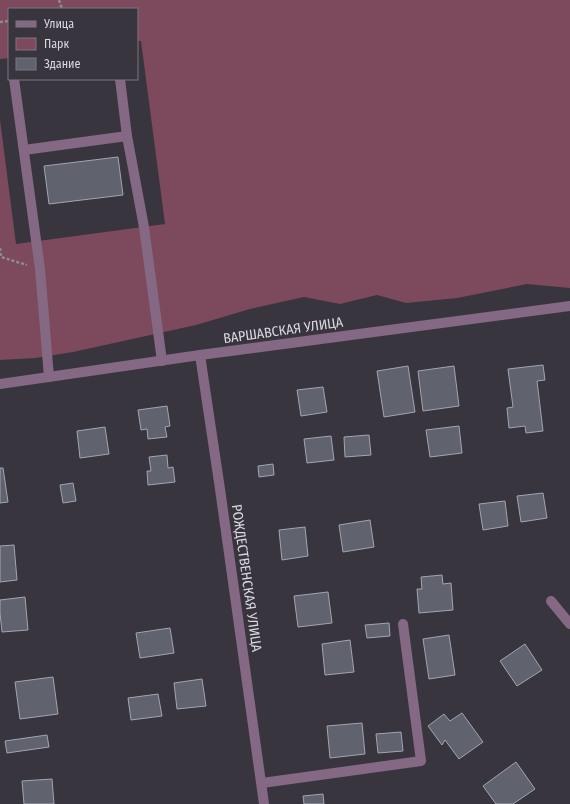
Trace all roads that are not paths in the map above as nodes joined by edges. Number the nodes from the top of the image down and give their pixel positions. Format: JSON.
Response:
{"nodes":[{"id":1,"x":14,"y":80,"type":"edge"},
{"id":2,"x":120,"y":80,"type":"edge"},
{"id":3,"x":127,"y":136,"type":"junction"},
{"id":4,"x":24,"y":150,"type":"junction"},
{"id":5,"x":570,"y":306,"type":"edge"},
{"id":6,"x":200,"y":355,"type":"junction"},
{"id":7,"x":162,"y":361,"type":"junction"},
{"id":8,"x":49,"y":377,"type":"junction"},
{"id":9,"x":0,"y":384,"type":"edge"},
{"id":10,"x":551,"y":601,"type":"dead end"},
{"id":11,"x":403,"y":624,"type":"dead end"},
{"id":12,"x":570,"y":624,"type":"edge"},
{"id":13,"x":262,"y":783,"type":"junction"},
{"id":14,"x":264,"y":804,"type":"edge"}],
"edges":[{"from":1,"to":4,"type":"street"},
{"from":2,"to":3,"type":"street"},
{"from":3,"to":4,"type":"street"},
{"from":3,"to":7,"type":"street"},
{"from":4,"to":8,"type":"street"},
{"from":5,"to":6,"type":"street","name":"ВАРШАВСКАЯ УЛИЦА"},
{"from":6,"to":7,"type":"street","name":"ВАРШАВСКАЯ УЛИЦА"},
{"from":6,"to":13,"type":"street","name":"РОЖДЕСТВЕНСКАЯ УЛИЦА"},
{"from":7,"to":8,"type":"street","name":"ВАРШАВСКАЯ УЛИЦА"},
{"from":8,"to":9,"type":"street","name":"ВАРШАВСКАЯ УЛИЦА"},
{"from":10,"to":12,"type":"street"},
{"from":11,"to":13,"type":"street"},
{"from":13,"to":14,"type":"street","name":"РОЖДЕСТВЕНСКАЯ УЛИЦА"}]}
